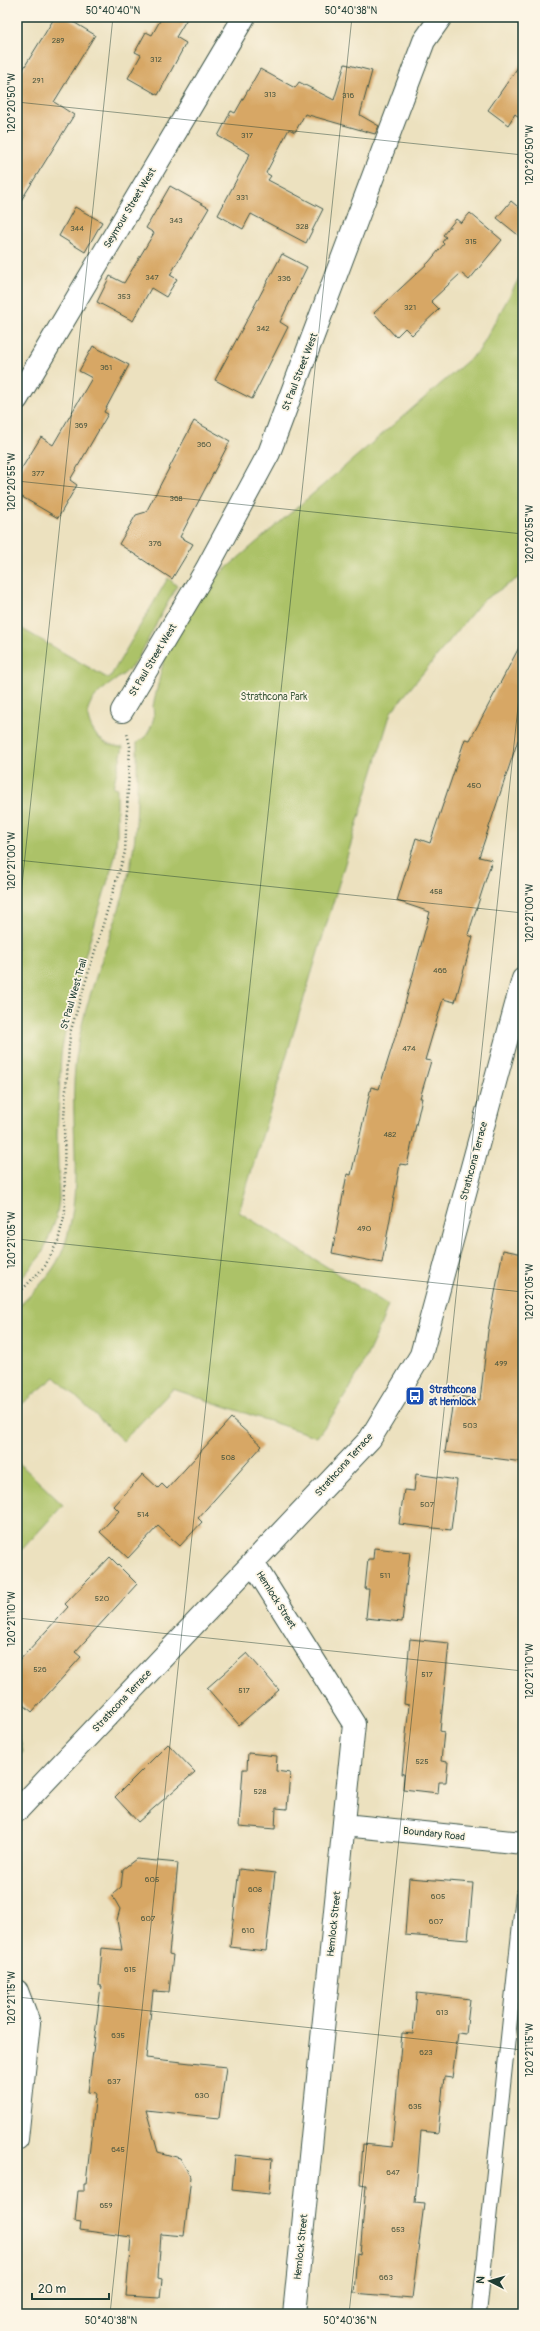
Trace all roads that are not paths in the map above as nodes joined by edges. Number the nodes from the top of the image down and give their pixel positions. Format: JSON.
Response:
{"nodes":[{"id":1,"x":244,"y":17,"type":"edge"},
{"id":2,"x":441,"y":17,"type":"edge"},
{"id":3,"x":17,"y":399,"type":"edge"},
{"id":4,"x":122,"y":711,"type":"road end"},
{"id":5,"x":523,"y":979,"type":"edge"},
{"id":6,"x":253,"y":1563,"type":"junction"},
{"id":7,"x":17,"y":1812,"type":"edge"},
{"id":8,"x":344,"y":1825,"type":"junction"},
{"id":9,"x":523,"y":1843,"type":"edge"},
{"id":10,"x":523,"y":1895,"type":"edge"},
{"id":11,"x":17,"y":1991,"type":"edge"},
{"id":12,"x":17,"y":2139,"type":"edge"},
{"id":13,"x":294,"y":2314,"type":"edge"},
{"id":14,"x":479,"y":2314,"type":"edge"}],
"edges":[{"from":1,"to":3,"type":"street","name":"Seymour Street West"},
{"from":2,"to":4,"type":"street","name":"St Paul Street West"},
{"from":5,"to":6,"type":"street","name":"Strathcona Terrace"},
{"from":6,"to":7,"type":"street","name":"Strathcona Terrace"},
{"from":6,"to":8,"type":"street","name":"Hemlock Street"},
{"from":8,"to":9,"type":"street","name":"Boundary Road"},
{"from":8,"to":13,"type":"street","name":"Hemlock Street"},
{"from":10,"to":14,"type":"lane"},
{"from":11,"to":12,"type":"street"}]}
